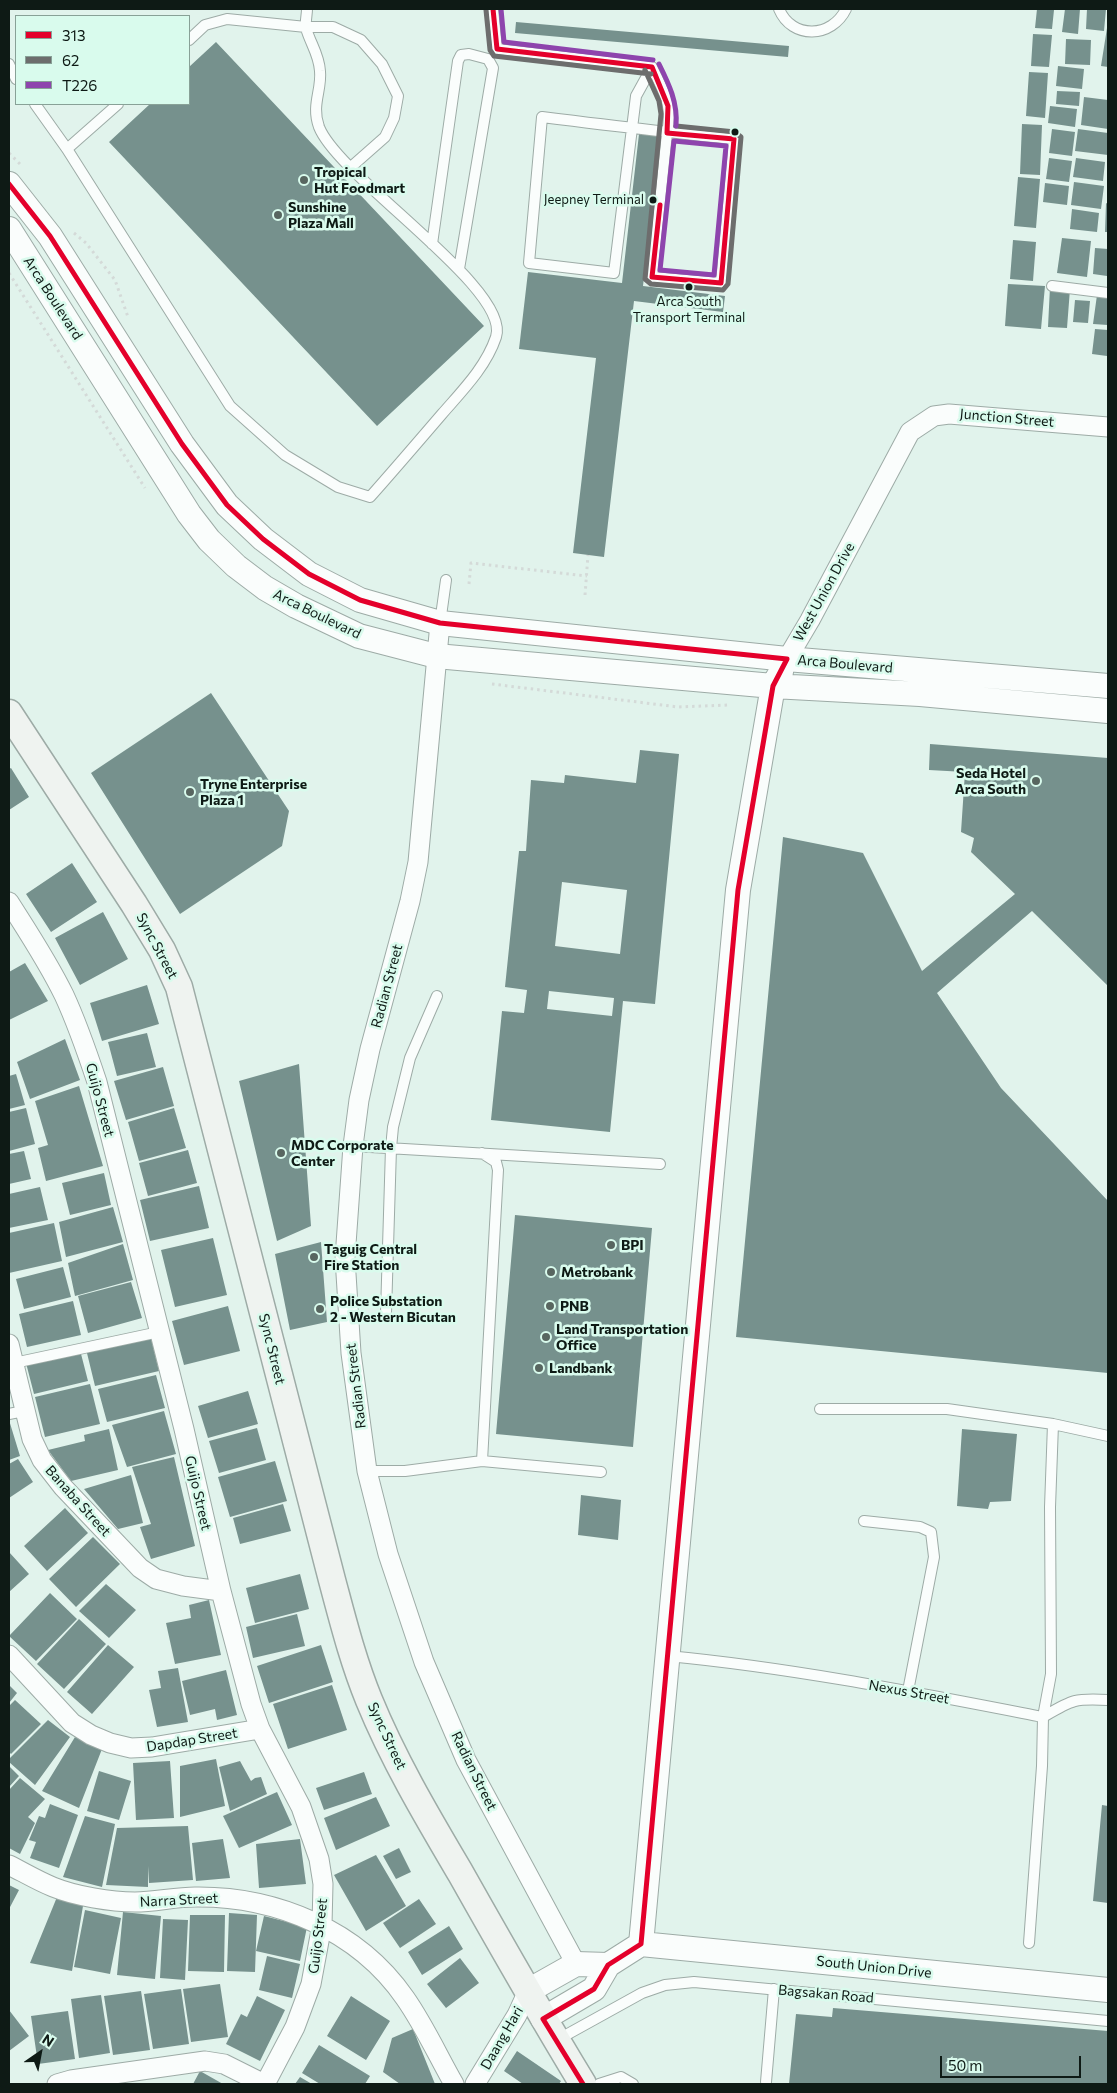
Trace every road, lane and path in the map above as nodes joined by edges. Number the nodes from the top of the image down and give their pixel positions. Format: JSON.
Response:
{"nodes":[{"id":1,"x":307,"y":9,"type":"edge"},
{"id":2,"x":492,"y":9,"type":"edge"},
{"id":3,"x":779,"y":9,"type":"edge"},
{"id":4,"x":846,"y":9,"type":"edge"},
{"id":5,"x":306,"y":27,"type":"junction"},
{"id":6,"x":190,"y":39,"type":"edge"},
{"id":7,"x":652,"y":67,"type":"junction"},
{"id":8,"x":35,"y":105,"type":"edge"},
{"id":9,"x":117,"y":105,"type":"edge"},
{"id":10,"x":631,"y":128,"type":"junction"},
{"id":11,"x":667,"y":133,"type":"junction"},
{"id":12,"x":68,"y":149,"type":"junction"},
{"id":13,"x":351,"y":167,"type":"junction"},
{"id":14,"x":9,"y":184,"type":"edge"},
{"id":15,"x":9,"y":229,"type":"edge"},
{"id":16,"x":432,"y":244,"type":"junction"},
{"id":17,"x":459,"y":269,"type":"junction"},
{"id":18,"x":1052,"y":286,"type":"dead end"},
{"id":19,"x":1108,"y":292,"type":"edge"},
{"id":20,"x":1108,"y":427,"type":"edge"},
{"id":21,"x":910,"y":432,"type":"joint"},
{"id":22,"x":588,"y":555,"type":"dead end"},
{"id":23,"x":587,"y":576,"type":"junction"},
{"id":24,"x":446,"y":580,"type":"dead end"},
{"id":25,"x":469,"y":584,"type":"dead end"},
{"id":26,"x":585,"y":595,"type":"dead end"},
{"id":27,"x":440,"y":623,"type":"junction"},
{"id":28,"x":436,"y":656,"type":"junction"},
{"id":29,"x":787,"y":659,"type":"junction"},
{"id":30,"x":486,"y":683,"type":"dead end"},
{"id":31,"x":773,"y":686,"type":"junction"},
{"id":32,"x":1108,"y":686,"type":"edge"},
{"id":33,"x":731,"y":705,"type":"dead end"},
{"id":34,"x":1108,"y":711,"type":"edge"},
{"id":35,"x":9,"y":713,"type":"edge"},
{"id":36,"x":9,"y":902,"type":"edge"},
{"id":37,"x":437,"y":996,"type":"dead end"},
{"id":38,"x":353,"y":1146,"type":"junction"},
{"id":39,"x":391,"y":1148,"type":"junction"},
{"id":40,"x":482,"y":1153,"type":"junction"},
{"id":41,"x":660,"y":1164,"type":"dead end"},
{"id":42,"x":386,"y":1313,"type":"dead end"},
{"id":43,"x":159,"y":1332,"type":"junction"},
{"id":44,"x":9,"y":1344,"type":"edge"},
{"id":45,"x":14,"y":1363,"type":"junction"},
{"id":46,"x":820,"y":1409,"type":"dead end"},
{"id":47,"x":16,"y":1412,"type":"edge"},
{"id":48,"x":1053,"y":1424,"type":"junction"},
{"id":49,"x":1108,"y":1436,"type":"edge"},
{"id":50,"x":482,"y":1461,"type":"junction"},
{"id":51,"x":366,"y":1471,"type":"junction"},
{"id":52,"x":601,"y":1472,"type":"dead end"},
{"id":53,"x":864,"y":1521,"type":"dead end"},
{"id":54,"x":221,"y":1590,"type":"junction"},
{"id":55,"x":9,"y":1655,"type":"edge"},
{"id":56,"x":668,"y":1656,"type":"junction"},
{"id":57,"x":908,"y":1691,"type":"junction"},
{"id":58,"x":1108,"y":1700,"type":"edge"},
{"id":59,"x":1043,"y":1717,"type":"junction"},
{"id":60,"x":260,"y":1729,"type":"junction"},
{"id":61,"x":9,"y":1865,"type":"edge"},
{"id":62,"x":322,"y":1925,"type":"junction"},
{"id":63,"x":1029,"y":1943,"type":"dead end"},
{"id":64,"x":641,"y":1944,"type":"junction"},
{"id":65,"x":576,"y":1964,"type":"junction"},
{"id":66,"x":608,"y":1965,"type":"junction"},
{"id":67,"x":774,"y":1989,"type":"junction"},
{"id":68,"x":1108,"y":1990,"type":"edge"},
{"id":69,"x":528,"y":1992,"type":"junction"},
{"id":70,"x":1108,"y":2021,"type":"edge"},
{"id":71,"x":550,"y":2029,"type":"junction"},
{"id":72,"x":766,"y":2082,"type":"dead end"},
{"id":73,"x":57,"y":2084,"type":"edge"},
{"id":74,"x":264,"y":2084,"type":"edge"},
{"id":75,"x":454,"y":2084,"type":"edge"},
{"id":76,"x":475,"y":2084,"type":"edge"},
{"id":77,"x":583,"y":2084,"type":"edge"},
{"id":78,"x":599,"y":2084,"type":"edge"},
{"id":79,"x":633,"y":2084,"type":"edge"}],
"edges":[{"from":1,"to":5,"type":"lane"},
{"from":2,"to":7,"type":"lane"},
{"from":3,"to":4,"type":"lane"},
{"from":5,"to":6,"type":"lane"},
{"from":5,"to":13,"type":"lane"},
{"from":5,"to":13,"type":"lane"},
{"from":7,"to":10,"type":"lane"},
{"from":7,"to":11,"type":"lane"},
{"from":8,"to":12,"type":"lane"},
{"from":9,"to":12,"type":"lane"},
{"from":10,"to":10,"type":"lane"},
{"from":10,"to":11,"type":"lane"},
{"from":11,"to":11,"type":"lane"},
{"from":12,"to":17,"type":"lane"},
{"from":13,"to":16,"type":"lane"},
{"from":14,"to":27,"type":"street","name":"Arca Boulevard"},
{"from":15,"to":28,"type":"street","name":"Arca Boulevard"},
{"from":16,"to":17,"type":"lane"},
{"from":16,"to":17,"type":"lane"},
{"from":18,"to":19,"type":"lane"},
{"from":20,"to":21,"type":"street","name":"Junction Street"},
{"from":21,"to":29,"type":"street","name":"West Union Drive"},
{"from":22,"to":23,"type":"path"},
{"from":23,"to":25,"type":"path"},
{"from":23,"to":26,"type":"path"},
{"from":24,"to":27,"type":"lane"},
{"from":27,"to":28,"type":"street","name":"Radian Street"},
{"from":27,"to":29,"type":"street","name":"Arca Boulevard"},
{"from":28,"to":31,"type":"street","name":"Arca Boulevard"},
{"from":28,"to":38,"type":"street","name":"Radian Street"},
{"from":29,"to":31,"type":"street","name":"West Union Drive"},
{"from":29,"to":32,"type":"street","name":"Arca Boulevard"},
{"from":30,"to":33,"type":"path"},
{"from":31,"to":34,"type":"street","name":"Arca Boulevard"},
{"from":31,"to":56,"type":"street","name":"West Union Drive"},
{"from":35,"to":69,"type":"main road","name":"Sync Street"},
{"from":36,"to":43,"type":"street","name":"Guijo Street"},
{"from":37,"to":39,"type":"lane"},
{"from":38,"to":39,"type":"lane"},
{"from":38,"to":51,"type":"street","name":"Radian Street"},
{"from":39,"to":40,"type":"lane"},
{"from":39,"to":42,"type":"lane"},
{"from":40,"to":41,"type":"lane"},
{"from":40,"to":50,"type":"lane"},
{"from":43,"to":45,"type":"lane"},
{"from":43,"to":54,"type":"street","name":"Guijo Street"},
{"from":44,"to":45,"type":"street","name":"Banaba Street"},
{"from":45,"to":47,"type":"street","name":"Banaba Street"},
{"from":46,"to":48,"type":"lane"},
{"from":47,"to":54,"type":"street","name":"Banaba Street"},
{"from":48,"to":49,"type":"lane"},
{"from":48,"to":59,"type":"lane"},
{"from":50,"to":51,"type":"lane"},
{"from":50,"to":52,"type":"lane"},
{"from":51,"to":65,"type":"street","name":"Radian Street"},
{"from":53,"to":57,"type":"lane"},
{"from":54,"to":60,"type":"street","name":"Guijo Street"},
{"from":55,"to":60,"type":"street","name":"Dapdap Street"},
{"from":56,"to":57,"type":"lane","name":"Nexus Street"},
{"from":56,"to":64,"type":"street","name":"West Union Drive"},
{"from":57,"to":59,"type":"lane","name":"Nexus Street"},
{"from":58,"to":59,"type":"lane"},
{"from":59,"to":63,"type":"lane"},
{"from":60,"to":62,"type":"street","name":"Guijo Street"},
{"from":61,"to":62,"type":"street","name":"Narra Street"},
{"from":62,"to":74,"type":"street","name":"Guijo Street"},
{"from":62,"to":75,"type":"street","name":"Narra Street"},
{"from":64,"to":66,"type":"street"},
{"from":64,"to":68,"type":"street","name":"South Union Drive"},
{"from":65,"to":66,"type":"street"},
{"from":65,"to":69,"type":"street"},
{"from":66,"to":71,"type":"street"},
{"from":67,"to":70,"type":"lane","name":"Bagsakan Road"},
{"from":67,"to":71,"type":"lane","name":"Bagsakan Road"},
{"from":67,"to":72,"type":"lane"},
{"from":69,"to":71,"type":"main road","name":"Sync Street"},
{"from":69,"to":76,"type":"street","name":"Daang Hari"},
{"from":71,"to":77,"type":"main road","name":"Sync Street"},
{"from":73,"to":74,"type":"street"},
{"from":78,"to":79,"type":"lane"}]}
